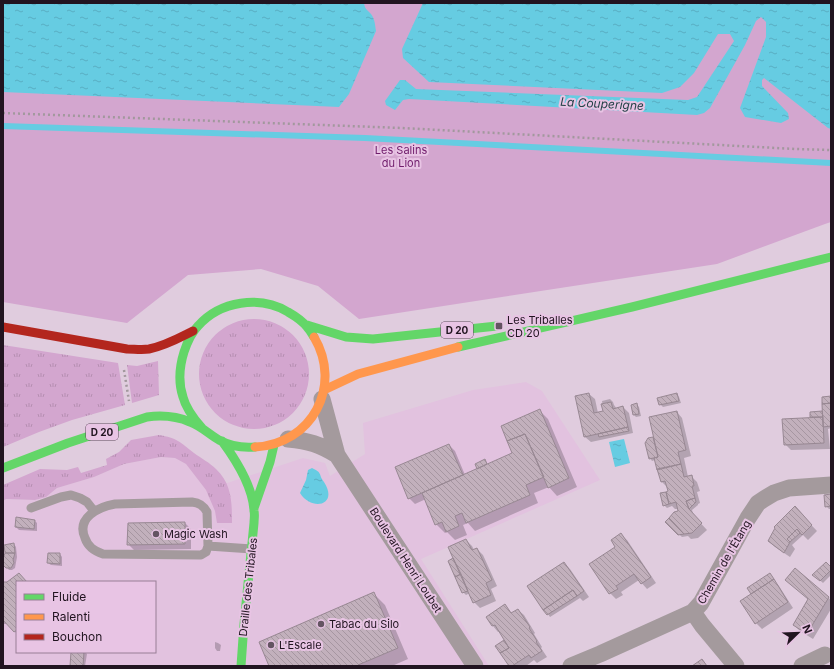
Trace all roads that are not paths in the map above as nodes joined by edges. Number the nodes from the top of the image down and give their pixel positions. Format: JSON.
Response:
{"nodes":[{"id":1,"x":831,"y":257,"type":"edge"},
{"id":2,"x":610,"y":312,"type":"junction"},
{"id":3,"x":523,"y":323,"type":"dead end"},
{"id":4,"x":306,"y":325,"type":"junction"},
{"id":5,"x":507,"y":325,"type":"dead end"},
{"id":6,"x":3,"y":327,"type":"edge"},
{"id":7,"x":193,"y":331,"type":"junction"},
{"id":8,"x":323,"y":395,"type":"junction"},
{"id":9,"x":202,"y":428,"type":"junction"},
{"id":10,"x":222,"y":441,"type":"junction"},
{"id":11,"x":281,"y":442,"type":"junction"},
{"id":12,"x":337,"y":455,"type":"junction"},
{"id":13,"x":3,"y":468,"type":"edge"},
{"id":14,"x":831,"y":485,"type":"edge"},
{"id":15,"x":32,"y":508,"type":"dead end"},
{"id":16,"x":254,"y":508,"type":"junction"},
{"id":17,"x":94,"y":511,"type":"junction"},
{"id":18,"x":208,"y":546,"type":"junction"},
{"id":19,"x":252,"y":549,"type":"junction"},
{"id":20,"x":693,"y":612,"type":"junction"},
{"id":21,"x":825,"y":655,"type":"dead end"},
{"id":22,"x":603,"y":660,"type":"edge"},
{"id":23,"x":242,"y":666,"type":"edge"},
{"id":24,"x":475,"y":666,"type":"edge"},
{"id":25,"x":571,"y":666,"type":"edge"},
{"id":26,"x":736,"y":666,"type":"edge"},
{"id":27,"x":802,"y":666,"type":"edge"}],
"edges":[{"from":1,"to":2,"type":"main road","number":"D 20"},
{"from":2,"to":3,"type":"main road","number":"D 20"},
{"from":2,"to":8,"type":"main road","number":"D 20"},
{"from":4,"to":5,"type":"main road","number":"D 20"},
{"from":4,"to":7,"type":"main road"},
{"from":4,"to":8,"type":"main road"},
{"from":6,"to":7,"type":"main road"},
{"from":7,"to":9,"type":"main road"},
{"from":8,"to":11,"type":"main road"},
{"from":8,"to":12,"type":"street","name":"Boulevard Henri Loubet"},
{"from":9,"to":10,"type":"main road"},
{"from":9,"to":13,"type":"main road","number":"D 20"},
{"from":10,"to":11,"type":"main road"},
{"from":10,"to":16,"type":"main road","name":"Draille des Tribales"},
{"from":11,"to":12,"type":"street","name":"Boulevard Henri Loubet"},
{"from":11,"to":16,"type":"main road","name":"Draille des Tribales"},
{"from":12,"to":24,"type":"street","name":"Boulevard Henri Loubet"},
{"from":14,"to":20,"type":"street","name":"Chemin de l'Étang"},
{"from":15,"to":17,"type":"lane"},
{"from":16,"to":19,"type":"main road","name":"Draille des Tribales"},
{"from":17,"to":18,"type":"lane"},
{"from":17,"to":18,"type":"lane"},
{"from":18,"to":19,"type":"lane"},
{"from":19,"to":23,"type":"main road","name":"Draille des Tribales"},
{"from":20,"to":22,"type":"street","name":"Chemin de l'Étang"},
{"from":20,"to":26,"type":"street"},
{"from":21,"to":27,"type":"street"},
{"from":22,"to":25,"type":"street","name":"Chemin de l'Étang"}]}
